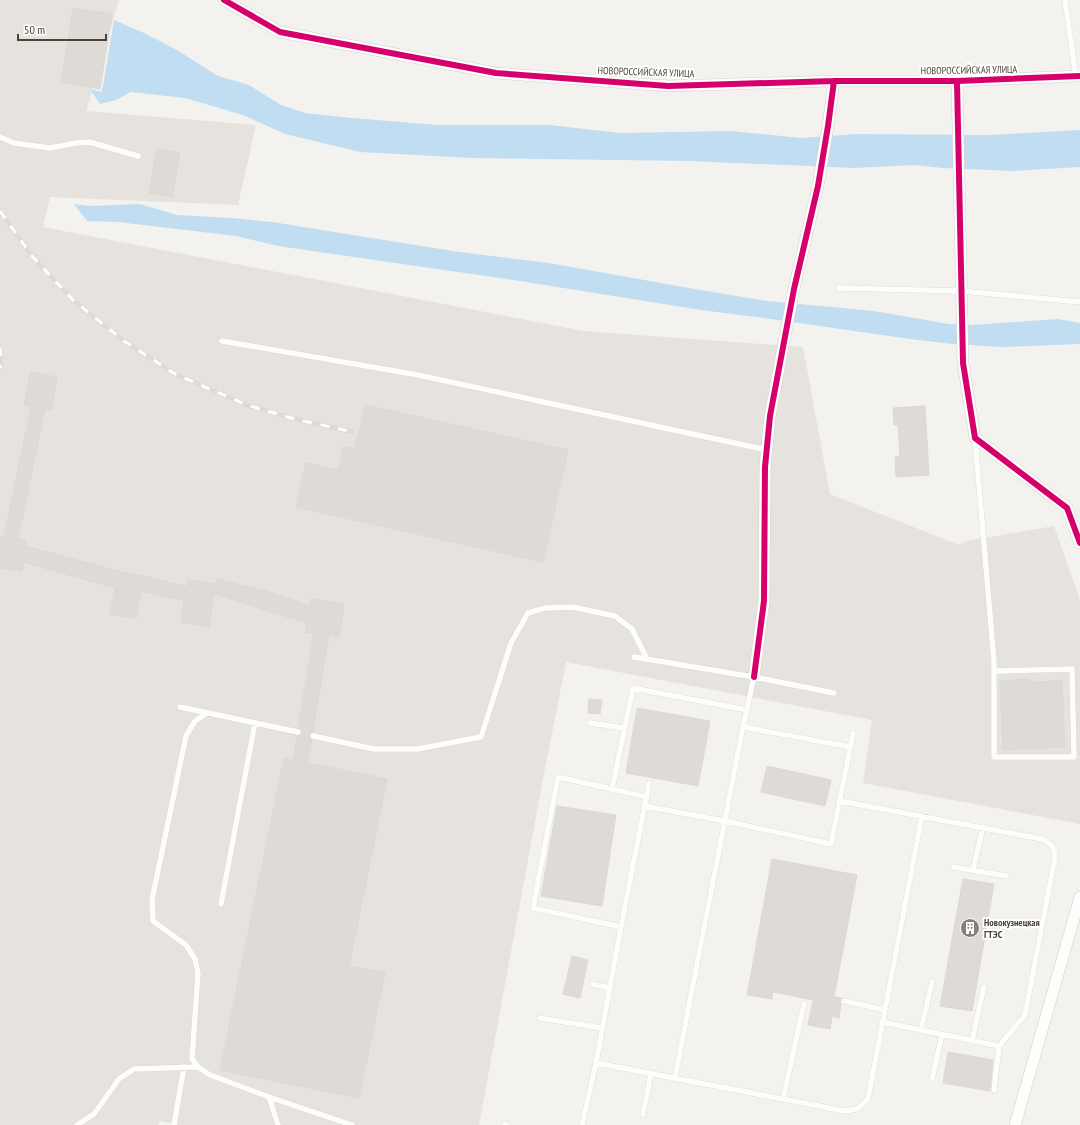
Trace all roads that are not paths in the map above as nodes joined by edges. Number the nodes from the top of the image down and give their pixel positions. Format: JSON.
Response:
{"nodes":[{"id":1,"x":224,"y":0,"type":"edge"},
{"id":2,"x":1065,"y":0,"type":"edge"},
{"id":3,"x":1078,"y":76,"type":"edge"},
{"id":4,"x":834,"y":81,"type":"junction"},
{"id":5,"x":957,"y":81,"type":"junction"},
{"id":6,"x":0,"y":137,"type":"edge"},
{"id":7,"x":138,"y":156,"type":"dead end"},
{"id":8,"x":839,"y":288,"type":"dead end"},
{"id":9,"x":961,"y":291,"type":"junction"},
{"id":10,"x":1080,"y":302,"type":"edge"},
{"id":11,"x":222,"y":341,"type":"dead end"},
{"id":12,"x":975,"y":438,"type":"junction"},
{"id":13,"x":766,"y":450,"type":"junction"},
{"id":14,"x":1080,"y":543,"type":"edge"},
{"id":15,"x":634,"y":657,"type":"dead end"},
{"id":16,"x":647,"y":659,"type":"junction"},
{"id":17,"x":994,"y":672,"type":"junction"},
{"id":18,"x":754,"y":677,"type":"junction"},
{"id":19,"x":834,"y":693,"type":"dead end"},
{"id":20,"x":180,"y":707,"type":"dead end"},
{"id":21,"x":747,"y":710,"type":"junction"},
{"id":22,"x":207,"y":713,"type":"junction"},
{"id":23,"x":255,"y":723,"type":"junction"},
{"id":24,"x":590,"y":723,"type":"dead end"},
{"id":25,"x":743,"y":727,"type":"junction"},
{"id":26,"x":624,"y":728,"type":"junction"},
{"id":27,"x":298,"y":732,"type":"dead end"},
{"id":28,"x":853,"y":734,"type":"dead end"},
{"id":29,"x":313,"y":736,"type":"dead end"},
{"id":30,"x":850,"y":747,"type":"junction"},
{"id":31,"x":649,"y":783,"type":"dead end"},
{"id":32,"x":612,"y":789,"type":"junction"},
{"id":33,"x":646,"y":797,"type":"junction"},
{"id":34,"x":840,"y":801,"type":"junction"},
{"id":35,"x":645,"y":806,"type":"junction"},
{"id":36,"x":922,"y":816,"type":"junction"},
{"id":37,"x":725,"y":821,"type":"junction"},
{"id":38,"x":983,"y":828,"type":"junction"},
{"id":39,"x":954,"y":867,"type":"dead end"},
{"id":40,"x":973,"y":870,"type":"junction"},
{"id":41,"x":1006,"y":876,"type":"dead end"},
{"id":42,"x":1080,"y":897,"type":"edge"},
{"id":43,"x":221,"y":904,"type":"dead end"},
{"id":44,"x":621,"y":927,"type":"junction"},
{"id":45,"x":932,"y":982,"type":"dead end"},
{"id":46,"x":592,"y":984,"type":"dead end"},
{"id":47,"x":984,"y":987,"type":"dead end"},
{"id":48,"x":610,"y":988,"type":"junction"},
{"id":49,"x":844,"y":1001,"type":"dead end"},
{"id":50,"x":804,"y":1004,"type":"dead end"},
{"id":51,"x":885,"y":1010,"type":"junction"},
{"id":52,"x":540,"y":1018,"type":"dead end"},
{"id":53,"x":882,"y":1022,"type":"junction"},
{"id":54,"x":602,"y":1028,"type":"junction"},
{"id":55,"x":921,"y":1030,"type":"junction"},
{"id":56,"x":942,"y":1035,"type":"junction"},
{"id":57,"x":972,"y":1041,"type":"junction"},
{"id":58,"x":999,"y":1046,"type":"junction"},
{"id":59,"x":596,"y":1063,"type":"junction"},
{"id":60,"x":184,"y":1067,"type":"junction"},
{"id":61,"x":198,"y":1067,"type":"junction"},
{"id":62,"x":651,"y":1074,"type":"junction"},
{"id":63,"x":675,"y":1078,"type":"junction"},
{"id":64,"x":932,"y":1079,"type":"dead end"},
{"id":65,"x":994,"y":1090,"type":"dead end"},
{"id":66,"x":269,"y":1097,"type":"junction"},
{"id":67,"x":783,"y":1099,"type":"junction"},
{"id":68,"x":643,"y":1114,"type":"dead end"},
{"id":69,"x":77,"y":1125,"type":"edge"},
{"id":70,"x":174,"y":1125,"type":"edge"},
{"id":71,"x":278,"y":1125,"type":"edge"},
{"id":72,"x":352,"y":1125,"type":"edge"},
{"id":73,"x":582,"y":1125,"type":"edge"},
{"id":74,"x":1015,"y":1125,"type":"edge"}],
"edges":[{"from":1,"to":4,"type":"street","name":"НОВОРОССИЙСКАЯ УЛИЦА"},
{"from":2,"to":3,"type":"lane"},
{"from":3,"to":5,"type":"street","name":"НОВОРОССИЙСКАЯ УЛИЦА"},
{"from":4,"to":5,"type":"street","name":"НОВОРОССИЙСКАЯ УЛИЦА"},
{"from":4,"to":13,"type":"street"},
{"from":5,"to":9,"type":"street"},
{"from":6,"to":7,"type":"lane"},
{"from":8,"to":9,"type":"lane"},
{"from":9,"to":10,"type":"lane"},
{"from":9,"to":12,"type":"street"},
{"from":11,"to":13,"type":"lane"},
{"from":12,"to":14,"type":"street"},
{"from":12,"to":17,"type":"lane"},
{"from":13,"to":18,"type":"street"},
{"from":15,"to":16,"type":"lane"},
{"from":16,"to":18,"type":"lane"},
{"from":16,"to":29,"type":"lane"},
{"from":17,"to":17,"type":"lane"},
{"from":18,"to":19,"type":"lane"},
{"from":18,"to":21,"type":"lane"},
{"from":20,"to":22,"type":"lane"},
{"from":21,"to":25,"type":"lane"},
{"from":21,"to":26,"type":"lane"},
{"from":22,"to":23,"type":"lane"},
{"from":22,"to":61,"type":"lane"},
{"from":23,"to":27,"type":"lane"},
{"from":23,"to":43,"type":"lane"},
{"from":24,"to":26,"type":"lane"},
{"from":25,"to":30,"type":"lane"},
{"from":25,"to":37,"type":"lane"},
{"from":26,"to":32,"type":"lane"},
{"from":28,"to":30,"type":"lane"},
{"from":30,"to":34,"type":"lane"},
{"from":31,"to":33,"type":"lane"},
{"from":32,"to":33,"type":"lane"},
{"from":32,"to":44,"type":"lane"},
{"from":33,"to":35,"type":"lane"},
{"from":34,"to":36,"type":"lane"},
{"from":34,"to":37,"type":"lane"},
{"from":35,"to":37,"type":"lane"},
{"from":35,"to":44,"type":"lane"},
{"from":36,"to":38,"type":"lane"},
{"from":36,"to":51,"type":"lane"},
{"from":37,"to":63,"type":"lane"},
{"from":38,"to":40,"type":"lane"},
{"from":38,"to":58,"type":"lane"},
{"from":39,"to":40,"type":"lane"},
{"from":40,"to":41,"type":"lane"},
{"from":42,"to":74,"type":"street"},
{"from":44,"to":48,"type":"lane"},
{"from":45,"to":55,"type":"lane"},
{"from":46,"to":48,"type":"lane"},
{"from":47,"to":57,"type":"lane"},
{"from":48,"to":54,"type":"lane"},
{"from":49,"to":51,"type":"lane"},
{"from":50,"to":67,"type":"lane"},
{"from":51,"to":53,"type":"lane"},
{"from":52,"to":54,"type":"lane"},
{"from":53,"to":55,"type":"lane"},
{"from":53,"to":67,"type":"lane"},
{"from":54,"to":59,"type":"lane"},
{"from":55,"to":56,"type":"lane"},
{"from":56,"to":57,"type":"lane"},
{"from":56,"to":64,"type":"lane"},
{"from":57,"to":58,"type":"lane"},
{"from":58,"to":65,"type":"lane"},
{"from":59,"to":62,"type":"lane"},
{"from":59,"to":73,"type":"lane"},
{"from":60,"to":61,"type":"lane"},
{"from":60,"to":69,"type":"lane"},
{"from":60,"to":70,"type":"lane"},
{"from":61,"to":66,"type":"lane"},
{"from":62,"to":63,"type":"lane"},
{"from":62,"to":68,"type":"lane"},
{"from":63,"to":67,"type":"lane"},
{"from":66,"to":71,"type":"lane"},
{"from":66,"to":72,"type":"lane"}]}
